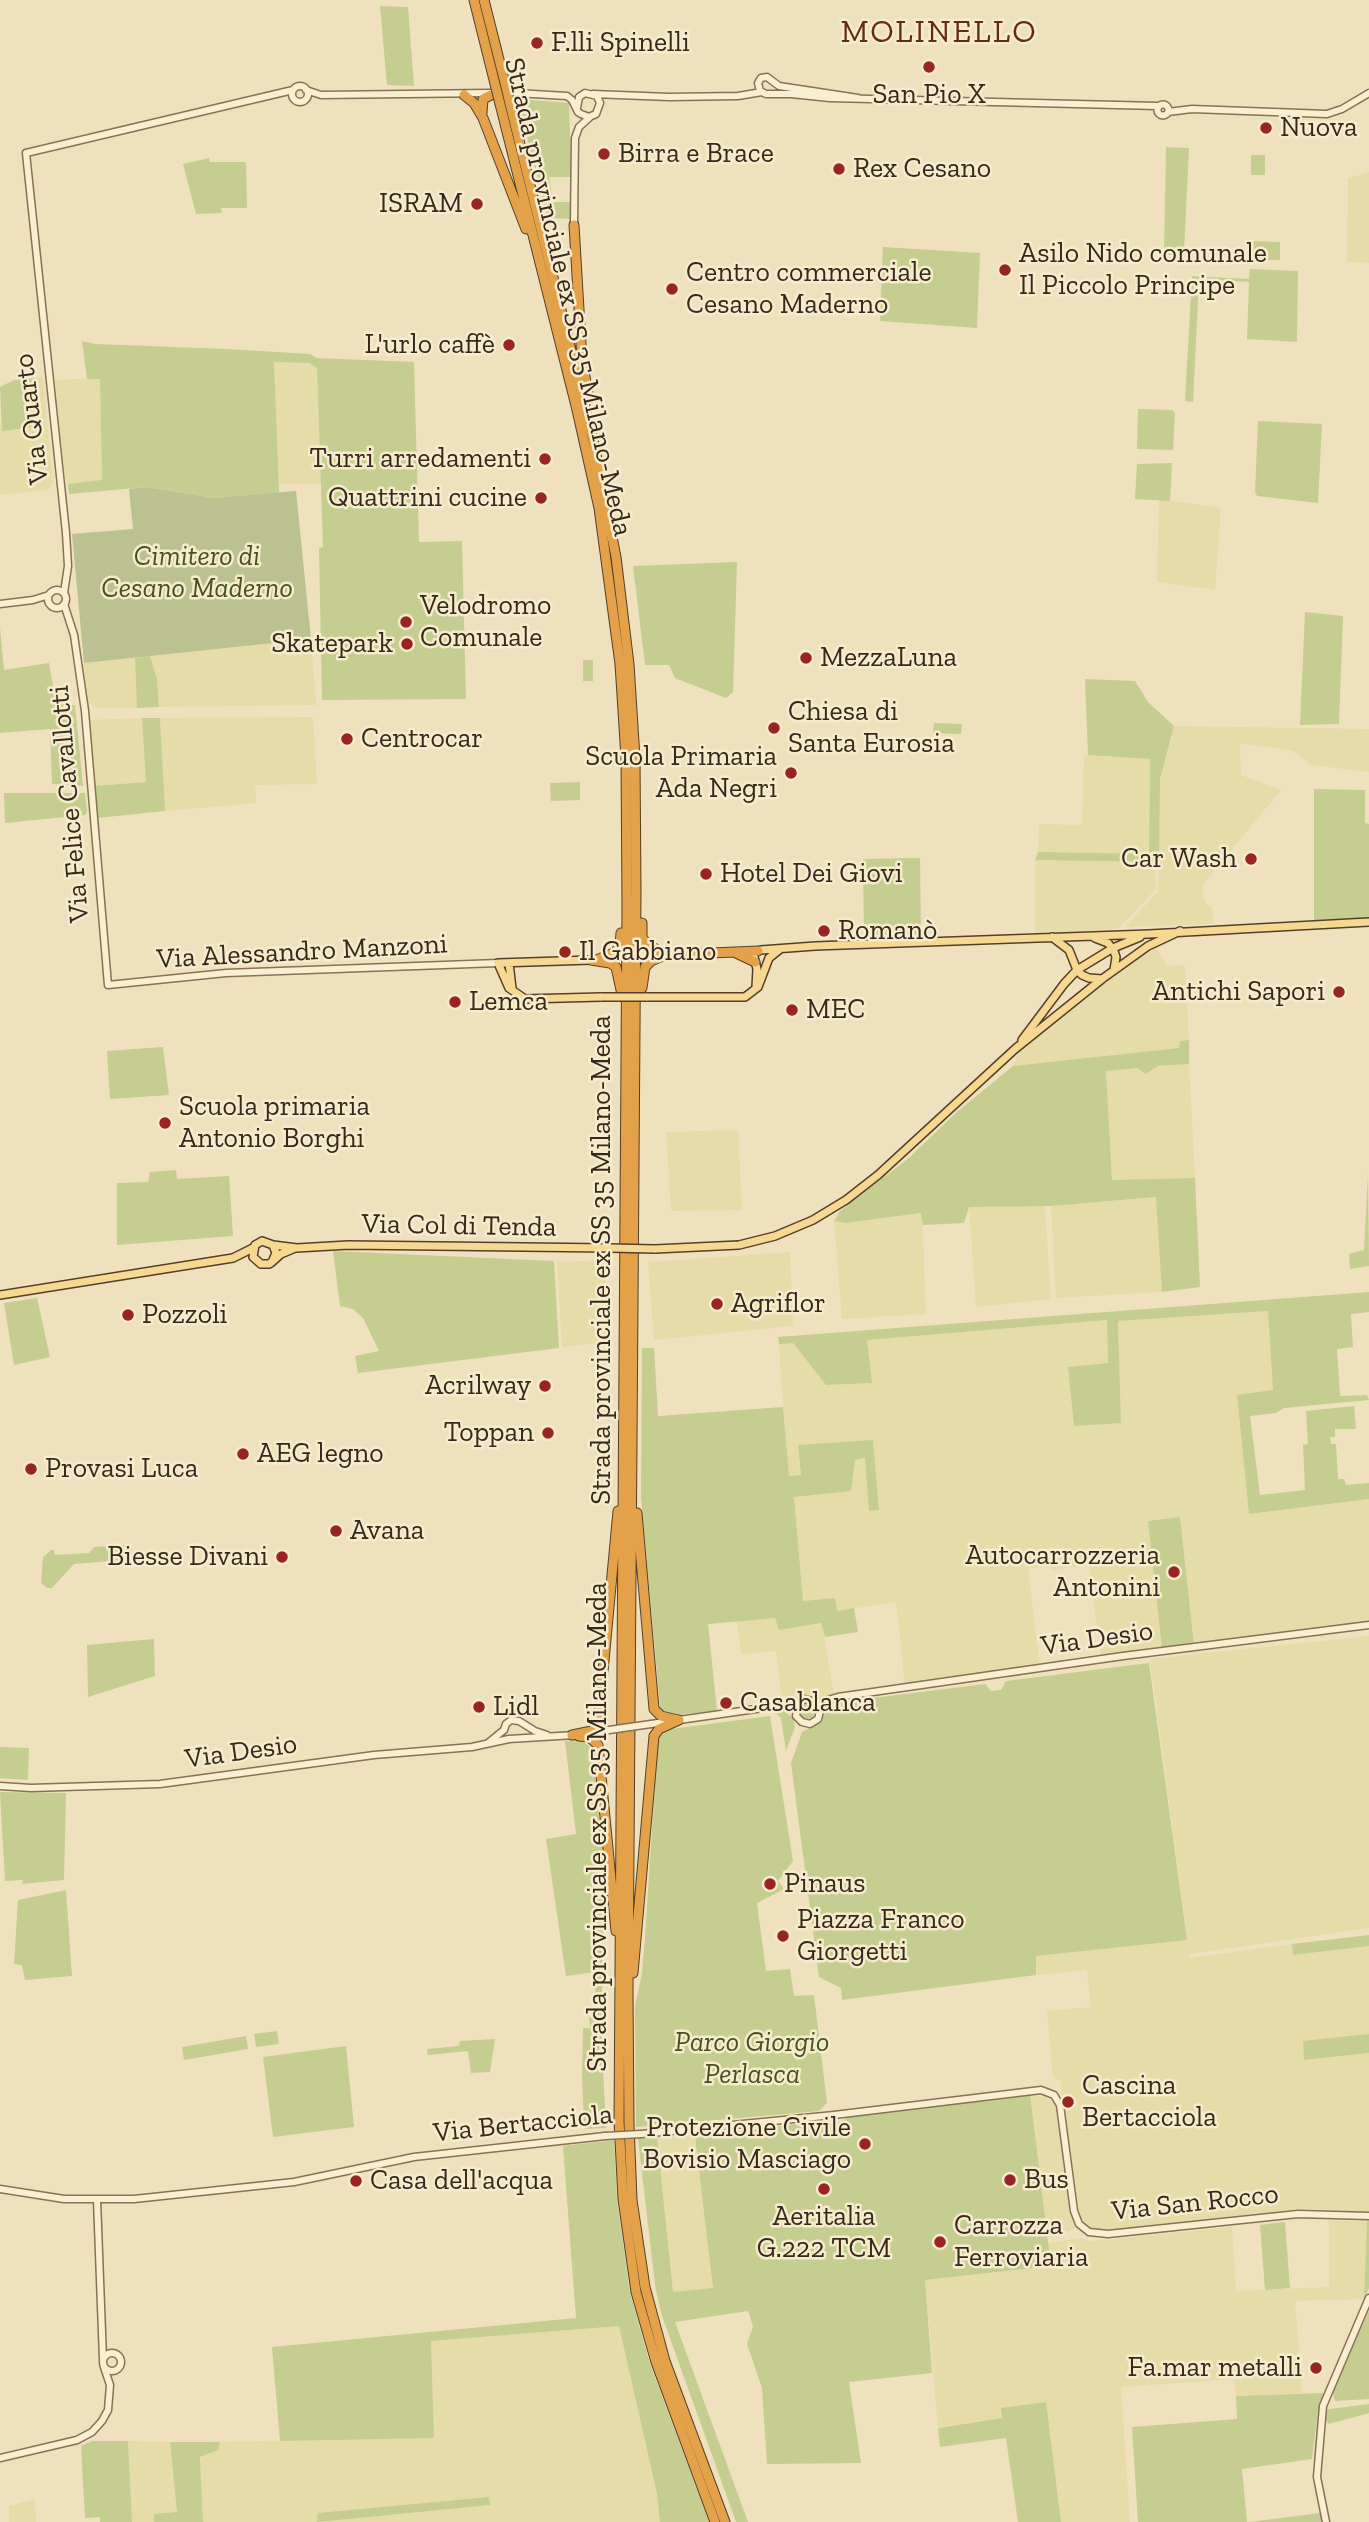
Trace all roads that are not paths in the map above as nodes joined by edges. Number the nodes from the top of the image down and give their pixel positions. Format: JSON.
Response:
{"nodes":[{"id":1,"x":474,"y":0,"type":"edge"},
{"id":2,"x":484,"y":0,"type":"edge"},
{"id":3,"x":758,"y":83,"type":"junction"},
{"id":4,"x":774,"y":83,"type":"junction"},
{"id":5,"x":293,"y":90,"type":"junction"},
{"id":6,"x":306,"y":90,"type":"junction"},
{"id":7,"x":493,"y":93,"type":"junction"},
{"id":8,"x":589,"y":93,"type":"junction"},
{"id":9,"x":765,"y":93,"type":"junction"},
{"id":10,"x":1369,"y":93,"type":"edge"},
{"id":11,"x":453,"y":94,"type":"junction"},
{"id":12,"x":748,"y":94,"type":"junction"},
{"id":13,"x":267,"y":95,"type":"junction"},
{"id":14,"x":321,"y":95,"type":"junction"},
{"id":15,"x":464,"y":95,"type":"junction"},
{"id":16,"x":556,"y":95,"type":"junction"},
{"id":17,"x":621,"y":95,"type":"junction"},
{"id":18,"x":858,"y":98,"type":"junction"},
{"id":19,"x":294,"y":99,"type":"junction"},
{"id":20,"x":511,"y":99,"type":"junction"},
{"id":21,"x":305,"y":100,"type":"junction"},
{"id":22,"x":577,"y":108,"type":"junction"},
{"id":23,"x":596,"y":113,"type":"junction"},
{"id":24,"x":483,"y":118,"type":"junction"},
{"id":25,"x":522,"y":206,"type":"junction"},
{"id":26,"x":574,"y":225,"type":"joint"},
{"id":27,"x":593,"y":439,"type":"junction"},
{"id":28,"x":66,"y":555,"type":"junction"},
{"id":29,"x":56,"y":590,"type":"junction"},
{"id":30,"x":64,"y":593,"type":"junction"},
{"id":31,"x":49,"y":595,"type":"junction"},
{"id":32,"x":33,"y":600,"type":"junction"},
{"id":33,"x":0,"y":604,"type":"edge"},
{"id":34,"x":64,"y":604,"type":"junction"},
{"id":35,"x":53,"y":605,"type":"junction"},
{"id":36,"x":70,"y":621,"type":"junction"},
{"id":37,"x":636,"y":891,"type":"junction"},
{"id":38,"x":627,"y":907,"type":"junction"},
{"id":39,"x":1369,"y":922,"type":"edge"},
{"id":40,"x":1180,"y":931,"type":"junction"},
{"id":41,"x":1149,"y":934,"type":"junction"},
{"id":42,"x":1052,"y":937,"type":"junction"},
{"id":43,"x":1089,"y":937,"type":"junction"},
{"id":44,"x":783,"y":948,"type":"junction"},
{"id":45,"x":1113,"y":948,"type":"junction"},
{"id":46,"x":731,"y":951,"type":"junction"},
{"id":47,"x":760,"y":951,"type":"junction"},
{"id":48,"x":665,"y":955,"type":"junction"},
{"id":49,"x":593,"y":960,"type":"junction"},
{"id":50,"x":768,"y":961,"type":"junction"},
{"id":51,"x":509,"y":962,"type":"junction"},
{"id":52,"x":755,"y":962,"type":"junction"},
{"id":53,"x":498,"y":963,"type":"junction"},
{"id":54,"x":1077,"y":971,"type":"junction"},
{"id":55,"x":1114,"y":971,"type":"junction"},
{"id":56,"x":1102,"y":979,"type":"junction"},
{"id":57,"x":108,"y":985,"type":"joint"},
{"id":58,"x":754,"y":990,"type":"junction"},
{"id":59,"x":513,"y":992,"type":"junction"},
{"id":60,"x":636,"y":1016,"type":"junction"},
{"id":61,"x":626,"y":1026,"type":"junction"},
{"id":62,"x":1015,"y":1048,"type":"junction"},
{"id":63,"x":273,"y":1245,"type":"junction"},
{"id":64,"x":253,"y":1248,"type":"junction"},
{"id":65,"x":297,"y":1248,"type":"junction"},
{"id":66,"x":233,"y":1258,"type":"junction"},
{"id":67,"x":273,"y":1260,"type":"junction"},
{"id":68,"x":255,"y":1261,"type":"junction"},
{"id":69,"x":0,"y":1295,"type":"edge"},
{"id":70,"x":633,"y":1463,"type":"junction"},
{"id":71,"x":623,"y":1482,"type":"junction"},
{"id":72,"x":1369,"y":1625,"type":"edge"},
{"id":73,"x":798,"y":1703,"type":"junction"},
{"id":74,"x":779,"y":1706,"type":"junction"},
{"id":75,"x":819,"y":1707,"type":"junction"},
{"id":76,"x":795,"y":1712,"type":"junction"},
{"id":77,"x":679,"y":1720,"type":"junction"},
{"id":78,"x":523,"y":1725,"type":"junction"},
{"id":79,"x":504,"y":1730,"type":"junction"},
{"id":80,"x":571,"y":1735,"type":"junction"},
{"id":81,"x":548,"y":1736,"type":"junction"},
{"id":82,"x":521,"y":1738,"type":"junction"},
{"id":83,"x":509,"y":1739,"type":"junction"},
{"id":84,"x":487,"y":1744,"type":"junction"},
{"id":85,"x":0,"y":1786,"type":"edge"},
{"id":86,"x":621,"y":1946,"type":"junction"},
{"id":87,"x":628,"y":1992,"type":"junction"},
{"id":88,"x":1063,"y":2133,"type":"joint"},
{"id":89,"x":0,"y":2189,"type":"edge"},
{"id":90,"x":97,"y":2200,"type":"junction"},
{"id":91,"x":1369,"y":2216,"type":"edge"},
{"id":92,"x":1369,"y":2298,"type":"edge"},
{"id":93,"x":102,"y":2342,"type":"junction"},
{"id":94,"x":113,"y":2352,"type":"junction"},
{"id":95,"x":104,"y":2363,"type":"junction"},
{"id":96,"x":116,"y":2370,"type":"junction"},
{"id":97,"x":110,"y":2385,"type":"junction"},
{"id":98,"x":0,"y":2458,"type":"edge"},
{"id":99,"x":715,"y":2522,"type":"edge"},
{"id":100,"x":725,"y":2522,"type":"edge"},
{"id":101,"x":1326,"y":2522,"type":"edge"}],
"edges":[{"from":1,"to":7,"type":"highway","name":"Strada provinciale ex SS 35 Milano-Meda"},
{"from":2,"to":7,"type":"highway","name":"Strada provinciale ex SS 35 Milano-Meda"},
{"from":3,"to":4,"type":"street"},
{"from":3,"to":9,"type":"street"},
{"from":3,"to":12,"type":"street"},
{"from":4,"to":9,"type":"street"},
{"from":4,"to":18,"type":"street"},
{"from":5,"to":6,"type":"street"},
{"from":5,"to":13,"type":"street"},
{"from":5,"to":19,"type":"street"},
{"from":6,"to":14,"type":"street"},
{"from":6,"to":21,"type":"street"},
{"from":7,"to":11,"type":"street"},
{"from":7,"to":15,"type":"street"},
{"from":7,"to":20,"type":"highway","name":"Strada provinciale ex SS 35 Milano-Meda","bridge":true},
{"from":7,"to":24,"type":"highway"},
{"from":8,"to":16,"type":"street"},
{"from":8,"to":17,"type":"street"},
{"from":8,"to":22,"type":"street"},
{"from":8,"to":23,"type":"street"},
{"from":9,"to":12,"type":"street"},
{"from":9,"to":18,"type":"street"},
{"from":10,"to":18,"type":"street"},
{"from":11,"to":14,"type":"street"},
{"from":11,"to":15,"type":"street"},
{"from":12,"to":17,"type":"street"},
{"from":13,"to":19,"type":"street"},
{"from":13,"to":28,"type":"street","name":"Via Quarto"},
{"from":14,"to":21,"type":"street"},
{"from":15,"to":24,"type":"highway"},
{"from":16,"to":20,"type":"street"},
{"from":16,"to":22,"type":"street"},
{"from":17,"to":23,"type":"street"},
{"from":19,"to":21,"type":"street"},
{"from":20,"to":25,"type":"highway","name":"Strada provinciale ex SS 35 Milano-Meda"},
{"from":20,"to":27,"type":"highway","name":"Strada provinciale ex SS 35 Milano-Meda"},
{"from":22,"to":23,"type":"street"},
{"from":23,"to":26,"type":"street"},
{"from":24,"to":25,"type":"highway"},
{"from":25,"to":38,"type":"highway","name":"Strada provinciale ex SS 35 Milano-Meda"},
{"from":26,"to":27,"type":"highway"},
{"from":27,"to":37,"type":"highway","name":"Strada provinciale ex SS 35 Milano-Meda"},
{"from":28,"to":29,"type":"street","name":"Via Quarto"},
{"from":28,"to":30,"type":"street","name":"Via Quarto"},
{"from":29,"to":30,"type":"street"},
{"from":29,"to":31,"type":"street"},
{"from":30,"to":34,"type":"street"},
{"from":31,"to":32,"type":"street"},
{"from":31,"to":35,"type":"street"},
{"from":32,"to":33,"type":"street"},
{"from":32,"to":35,"type":"street"},
{"from":34,"to":35,"type":"street"},
{"from":34,"to":36,"type":"street","name":"Via Felice Cavallotti"},
{"from":35,"to":36,"type":"street"},
{"from":36,"to":57,"type":"street","name":"Via Felice Cavallotti"},
{"from":37,"to":48,"type":"highway"},
{"from":37,"to":60,"type":"highway","name":"Strada provinciale ex SS 35 Milano-Meda"},
{"from":38,"to":49,"type":"highway"},
{"from":38,"to":61,"type":"highway","name":"Strada provinciale ex SS 35 Milano-Meda"},
{"from":39,"to":40,"type":"main road"},
{"from":40,"to":41,"type":"main road"},
{"from":40,"to":55,"type":"main road","name":"Via Col di Tenda"},
{"from":41,"to":43,"type":"main road"},
{"from":41,"to":45,"type":"main road","name":"Via Col di Tenda"},
{"from":42,"to":43,"type":"main road"},
{"from":42,"to":44,"type":"main road"},
{"from":42,"to":54,"type":"main road"},
{"from":43,"to":45,"type":"main road"},
{"from":44,"to":47,"type":"main road"},
{"from":44,"to":50,"type":"main road"},
{"from":45,"to":54,"type":"main road","name":"Via Col di Tenda"},
{"from":45,"to":55,"type":"main road"},
{"from":46,"to":47,"type":"highway"},
{"from":46,"to":48,"type":"highway"},
{"from":46,"to":52,"type":"highway"},
{"from":47,"to":50,"type":"main road"},
{"from":47,"to":52,"type":"main road"},
{"from":48,"to":60,"type":"highway"},
{"from":49,"to":51,"type":"main road","name":"Via Alessandro Manzoni"},
{"from":49,"to":61,"type":"highway"},
{"from":50,"to":52,"type":"main road"},
{"from":50,"to":58,"type":"main road"},
{"from":51,"to":53,"type":"main road","name":"Via Alessandro Manzoni"},
{"from":51,"to":59,"type":"main road"},
{"from":52,"to":58,"type":"main road"},
{"from":53,"to":57,"type":"street","name":"Via Alessandro Manzoni"},
{"from":53,"to":59,"type":"main road"},
{"from":54,"to":56,"type":"main road"},
{"from":54,"to":62,"type":"main road","name":"Via Col di Tenda"},
{"from":55,"to":56,"type":"main road","name":"Via Col di Tenda"},
{"from":56,"to":62,"type":"main road","name":"Via Col di Tenda"},
{"from":58,"to":59,"type":"main road","bridge":true},
{"from":60,"to":70,"type":"highway","name":"Strada provinciale ex SS 35 Milano-Meda"},
{"from":61,"to":71,"type":"highway","name":"Strada provinciale ex SS 35 Milano-Meda"},
{"from":62,"to":65,"type":"main road","name":"Via Col di Tenda","bridge":true},
{"from":63,"to":64,"type":"main road","name":"Via Col di Tenda"},
{"from":63,"to":65,"type":"main road","name":"Via Col di Tenda"},
{"from":63,"to":67,"type":"main road"},
{"from":64,"to":66,"type":"main road","name":"Via Col di Tenda"},
{"from":64,"to":68,"type":"main road"},
{"from":65,"to":67,"type":"main road","name":"Via Col di Tenda"},
{"from":66,"to":68,"type":"main road","name":"Via Col di Tenda"},
{"from":66,"to":69,"type":"main road","name":"Via Col di Tenda"},
{"from":67,"to":68,"type":"main road","name":"Via Col di Tenda"},
{"from":70,"to":77,"type":"highway"},
{"from":70,"to":87,"type":"highway","name":"Strada provinciale ex SS 35 Milano-Meda"},
{"from":71,"to":80,"type":"highway"},
{"from":71,"to":86,"type":"highway","name":"Strada provinciale ex SS 35 Milano-Meda"},
{"from":72,"to":75,"type":"street","name":"Via Desio"},
{"from":73,"to":74,"type":"street"},
{"from":73,"to":75,"type":"street"},
{"from":73,"to":76,"type":"street"},
{"from":74,"to":76,"type":"street"},
{"from":74,"to":77,"type":"street"},
{"from":75,"to":76,"type":"street"},
{"from":77,"to":80,"type":"street","bridge":true},
{"from":77,"to":87,"type":"highway"},
{"from":78,"to":79,"type":"street"},
{"from":78,"to":81,"type":"street"},
{"from":78,"to":82,"type":"street"},
{"from":79,"to":83,"type":"street"},
{"from":79,"to":84,"type":"street"},
{"from":80,"to":81,"type":"street"},
{"from":80,"to":86,"type":"highway"},
{"from":81,"to":82,"type":"street"},
{"from":82,"to":83,"type":"street"},
{"from":83,"to":84,"type":"street","name":"Via Desio"},
{"from":84,"to":85,"type":"street","name":"Via Desio"},
{"from":86,"to":99,"type":"highway","name":"Strada provinciale ex SS 35 Milano-Meda"},
{"from":87,"to":100,"type":"highway","name":"Strada provinciale ex SS 35 Milano-Meda"},
{"from":88,"to":90,"type":"street","name":"Via Bertacciola","bridge":true},
{"from":88,"to":91,"type":"street","name":"Via San Rocco"},
{"from":89,"to":90,"type":"street","name":"Via Bertacciola"},
{"from":90,"to":93,"type":"street"},
{"from":92,"to":101,"type":"street"},
{"from":93,"to":94,"type":"street"},
{"from":93,"to":95,"type":"street"},
{"from":94,"to":95,"type":"street"},
{"from":94,"to":96,"type":"street"},
{"from":95,"to":96,"type":"street"},
{"from":95,"to":97,"type":"street"},
{"from":96,"to":97,"type":"street"},
{"from":97,"to":98,"type":"street"}]}
